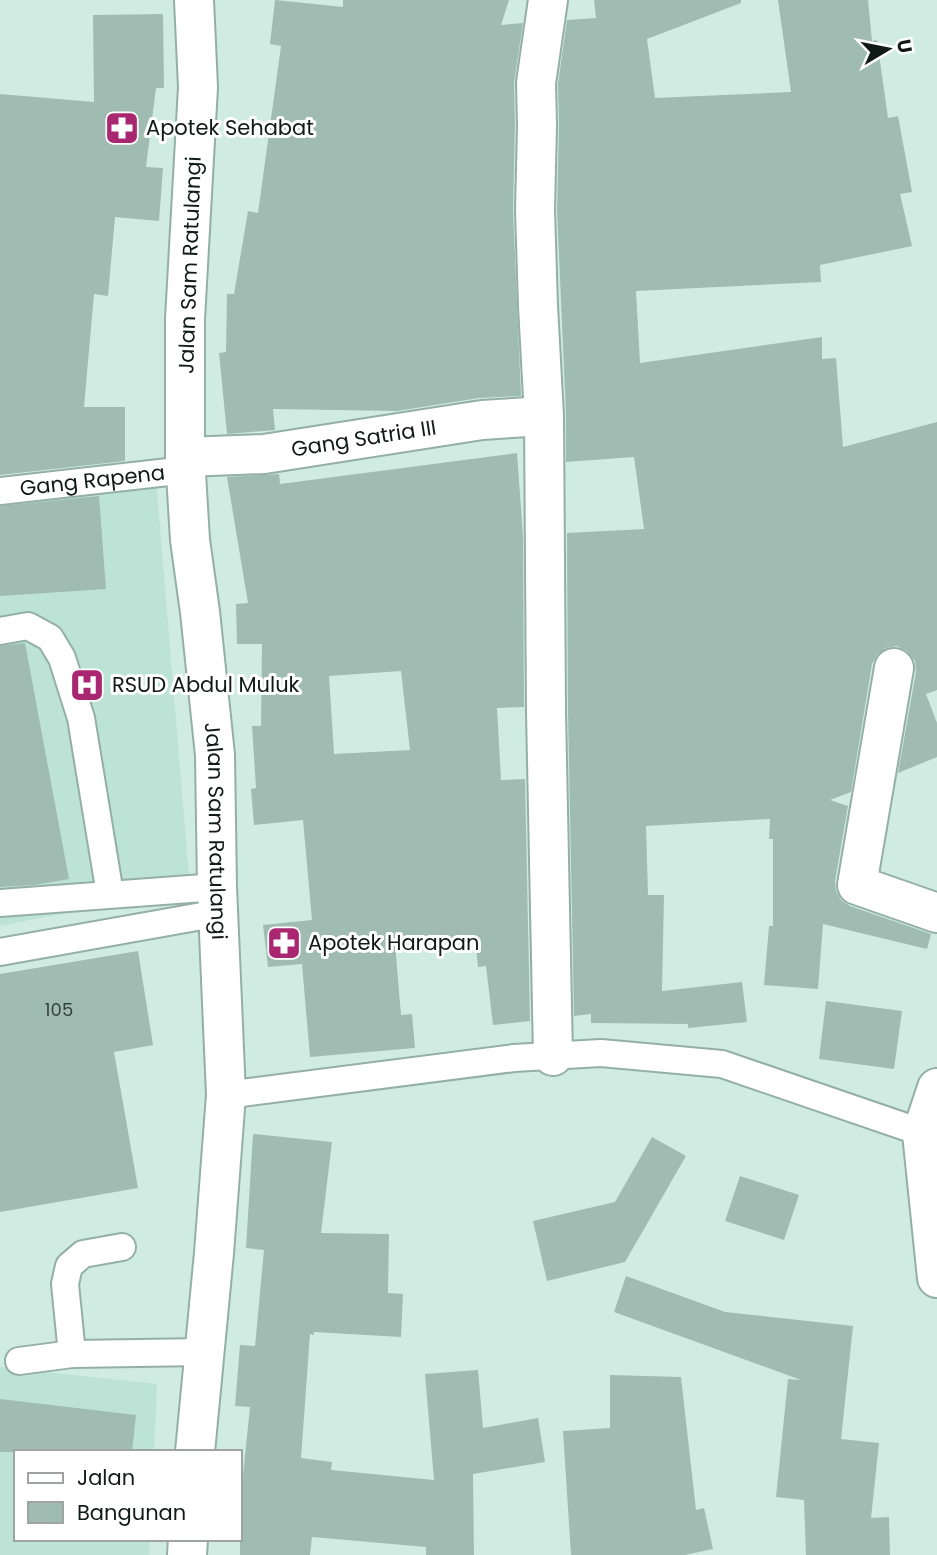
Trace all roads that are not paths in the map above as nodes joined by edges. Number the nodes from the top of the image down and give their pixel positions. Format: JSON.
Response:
{"nodes":[{"id":1,"x":194,"y":0,"type":"edge"},
{"id":2,"x":548,"y":0,"type":"edge"},
{"id":3,"x":544,"y":416,"type":"junction"},
{"id":4,"x":185,"y":464,"type":"junction"},
{"id":5,"x":0,"y":491,"type":"edge"},
{"id":6,"x":0,"y":631,"type":"edge"},
{"id":7,"x":894,"y":668,"type":"dead end"},
{"id":8,"x":110,"y":894,"type":"junction"},
{"id":9,"x":218,"y":900,"type":"junction"},
{"id":10,"x":0,"y":903,"type":"edge"},
{"id":11,"x":937,"y":913,"type":"edge"},
{"id":12,"x":0,"y":952,"type":"edge"},
{"id":13,"x":553,"y":1056,"type":"junction"},
{"id":14,"x":937,"y":1088,"type":"edge"},
{"id":15,"x":226,"y":1095,"type":"junction"},
{"id":16,"x":929,"y":1135,"type":"edge"},
{"id":17,"x":122,"y":1248,"type":"dead end"},
{"id":18,"x":937,"y":1278,"type":"edge"},
{"id":19,"x":204,"y":1352,"type":"junction"},
{"id":20,"x":72,"y":1354,"type":"junction"},
{"id":21,"x":19,"y":1361,"type":"dead end"},
{"id":22,"x":195,"y":1450,"type":"edge"}],
"edges":[{"from":1,"to":4,"type":"street","name":"Jalan Sam Ratulangi"},
{"from":2,"to":3,"type":"street"},
{"from":3,"to":4,"type":"street","name":"Gang Satria III"},
{"from":3,"to":13,"type":"street"},
{"from":4,"to":5,"type":"lane","name":"Gang Rapena"},
{"from":4,"to":9,"type":"street","name":"Jalan Sam Ratulangi"},
{"from":6,"to":8,"type":"lane"},
{"from":7,"to":11,"type":"street"},
{"from":8,"to":9,"type":"lane"},
{"from":8,"to":10,"type":"lane"},
{"from":9,"to":12,"type":"lane"},
{"from":9,"to":15,"type":"street","name":"Jalan Sam Ratulangi"},
{"from":13,"to":15,"type":"lane"},
{"from":13,"to":16,"type":"lane"},
{"from":14,"to":16,"type":"street"},
{"from":15,"to":19,"type":"street","name":"Jalan Sam Ratulangi"},
{"from":16,"to":18,"type":"street"},
{"from":17,"to":20,"type":"lane"},
{"from":19,"to":20,"type":"lane"},
{"from":19,"to":22,"type":"street","name":"Jalan Sam Ratulangi"},
{"from":20,"to":21,"type":"lane"}]}
